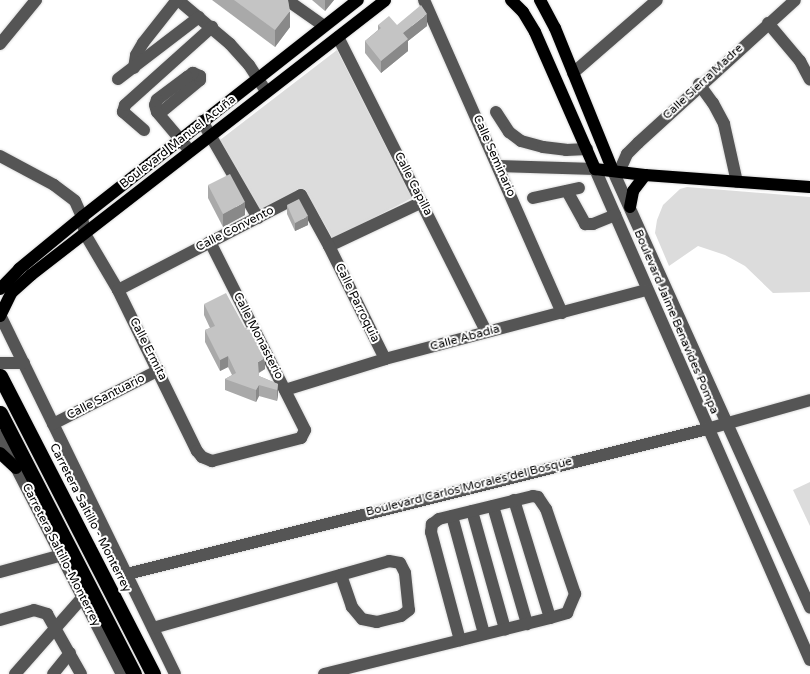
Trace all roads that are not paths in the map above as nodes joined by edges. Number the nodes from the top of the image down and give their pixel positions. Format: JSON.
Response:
{"nodes":[{"id":1,"x":36,"y":0,"type":"edge"},
{"id":2,"x":178,"y":0,"type":"edge"},
{"id":3,"x":287,"y":0,"type":"edge"},
{"id":4,"x":358,"y":0,"type":"edge"},
{"id":5,"x":384,"y":0,"type":"edge"},
{"id":6,"x":424,"y":0,"type":"edge"},
{"id":7,"x":510,"y":0,"type":"edge"},
{"id":8,"x":540,"y":0,"type":"edge"},
{"id":9,"x":657,"y":0,"type":"edge"},
{"id":10,"x":795,"y":0,"type":"edge"},
{"id":11,"x":199,"y":16,"type":"junction"},
{"id":12,"x":768,"y":23,"type":"junction"},
{"id":13,"x":324,"y":26,"type":"junction"},
{"id":14,"x":212,"y":27,"type":"junction"},
{"id":15,"x":338,"y":36,"type":"junction"},
{"id":16,"x":0,"y":44,"type":"edge"},
{"id":17,"x":134,"y":68,"type":"junction"},
{"id":18,"x":573,"y":73,"type":"junction"},
{"id":19,"x":258,"y":78,"type":"junction"},
{"id":20,"x":118,"y":79,"type":"dead end"},
{"id":21,"x":810,"y":80,"type":"edge"},
{"id":22,"x":700,"y":84,"type":"junction"},
{"id":23,"x":266,"y":91,"type":"junction"},
{"id":24,"x":496,"y":112,"type":"dead end"},
{"id":25,"x":160,"y":114,"type":"dead end"},
{"id":26,"x":202,"y":121,"type":"junction"},
{"id":27,"x":144,"y":130,"type":"dead end"},
{"id":28,"x":210,"y":133,"type":"junction"},
{"id":29,"x":179,"y":139,"type":"junction"},
{"id":30,"x":587,"y":149,"type":"junction"},
{"id":31,"x":190,"y":151,"type":"junction"},
{"id":32,"x":0,"y":156,"type":"edge"},
{"id":33,"x":498,"y":166,"type":"junction"},
{"id":34,"x":595,"y":168,"type":"junction"},
{"id":35,"x":616,"y":171,"type":"junction"},
{"id":36,"x":645,"y":175,"type":"junction"},
{"id":37,"x":737,"y":182,"type":"junction"},
{"id":38,"x":810,"y":187,"type":"edge"},
{"id":39,"x":533,"y":198,"type":"dead end"},
{"id":40,"x":422,"y":202,"type":"junction"},
{"id":41,"x":630,"y":207,"type":"junction"},
{"id":42,"x":615,"y":215,"type":"junction"},
{"id":43,"x":82,"y":217,"type":"junction"},
{"id":44,"x":258,"y":218,"type":"junction"},
{"id":45,"x":85,"y":234,"type":"junction"},
{"id":46,"x":210,"y":242,"type":"junction"},
{"id":47,"x":329,"y":246,"type":"junction"},
{"id":48,"x":0,"y":289,"type":"edge"},
{"id":49,"x":118,"y":290,"type":"junction"},
{"id":50,"x":646,"y":290,"type":"junction"},
{"id":51,"x":562,"y":313,"type":"junction"},
{"id":52,"x":0,"y":316,"type":"edge"},
{"id":53,"x":486,"y":332,"type":"junction"},
{"id":54,"x":385,"y":359,"type":"junction"},
{"id":55,"x":0,"y":363,"type":"edge"},
{"id":56,"x":24,"y":363,"type":"junction"},
{"id":57,"x":159,"y":370,"type":"junction"},
{"id":58,"x":0,"y":376,"type":"edge"},
{"id":59,"x":286,"y":390,"type":"junction"},
{"id":60,"x":810,"y":400,"type":"edge"},
{"id":61,"x":0,"y":413,"type":"edge"},
{"id":62,"x":727,"y":422,"type":"junction"},
{"id":63,"x":53,"y":424,"type":"junction"},
{"id":64,"x":707,"y":429,"type":"junction"},
{"id":65,"x":305,"y":430,"type":"joint"},
{"id":66,"x":0,"y":436,"type":"edge"},
{"id":67,"x":0,"y":453,"type":"edge"},
{"id":68,"x":16,"y":468,"type":"junction"},
{"id":69,"x":514,"y":500,"type":"junction"},
{"id":70,"x":493,"y":506,"type":"junction"},
{"id":71,"x":472,"y":511,"type":"junction"},
{"id":72,"x":452,"y":516,"type":"junction"},
{"id":73,"x":62,"y":555,"type":"junction"},
{"id":74,"x":0,"y":572,"type":"edge"},
{"id":75,"x":127,"y":574,"type":"junction"},
{"id":76,"x":341,"y":576,"type":"junction"},
{"id":77,"x":83,"y":596,"type":"junction"},
{"id":78,"x":810,"y":608,"type":"edge"},
{"id":79,"x":550,"y":618,"type":"junction"},
{"id":80,"x":0,"y":620,"type":"edge"},
{"id":81,"x":527,"y":624,"type":"junction"},
{"id":82,"x":56,"y":627,"type":"junction"},
{"id":83,"x":153,"y":628,"type":"junction"},
{"id":84,"x":505,"y":629,"type":"junction"},
{"id":85,"x":484,"y":634,"type":"junction"},
{"id":86,"x":460,"y":640,"type":"junction"},
{"id":87,"x":70,"y":653,"type":"junction"},
{"id":88,"x":810,"y":660,"type":"edge"},
{"id":89,"x":16,"y":674,"type":"edge"},
{"id":90,"x":53,"y":674,"type":"edge"},
{"id":91,"x":81,"y":674,"type":"edge"},
{"id":92,"x":122,"y":674,"type":"edge"},
{"id":93,"x":134,"y":674,"type":"edge"},
{"id":94,"x":153,"y":674,"type":"edge"},
{"id":95,"x":176,"y":674,"type":"edge"},
{"id":96,"x":324,"y":674,"type":"edge"}],
"edges":[{"from":1,"to":16,"type":"street"},
{"from":2,"to":11,"type":"street"},
{"from":2,"to":17,"type":"street"},
{"from":3,"to":13,"type":"street"},
{"from":4,"to":13,"type":"main road","name":"Boulevard Manuel Acuña"},
{"from":5,"to":15,"type":"main road","name":"Boulevard Manuel Acuña"},
{"from":6,"to":33,"type":"street","name":"Calle Seminario"},
{"from":7,"to":30,"type":"main road","name":"Boulevard Jaime Benavides Pompa"},
{"from":8,"to":18,"type":"main road","name":"Boulevard Jaime Benavides Pompa"},
{"from":9,"to":18,"type":"street"},
{"from":10,"to":12,"type":"street","name":"Calle Sierra Madre"},
{"from":11,"to":14,"type":"street"},
{"from":11,"to":17,"type":"street"},
{"from":12,"to":21,"type":"street"},
{"from":12,"to":22,"type":"street","name":"Calle Sierra Madre"},
{"from":13,"to":19,"type":"main road","name":"Boulevard Manuel Acuña"},
{"from":14,"to":19,"type":"street"},
{"from":14,"to":27,"type":"street"},
{"from":15,"to":23,"type":"main road","name":"Boulevard Manuel Acuña"},
{"from":15,"to":40,"type":"street","name":"Calle Capilla"},
{"from":17,"to":20,"type":"street"},
{"from":18,"to":35,"type":"main road","name":"Boulevard Jaime Benavides Pompa"},
{"from":19,"to":23,"type":"street"},
{"from":19,"to":26,"type":"main road","name":"Boulevard Manuel Acuña"},
{"from":22,"to":35,"type":"street","name":"Calle Sierra Madre"},
{"from":22,"to":37,"type":"street"},
{"from":23,"to":28,"type":"main road","name":"Boulevard Manuel Acuña"},
{"from":24,"to":30,"type":"street"},
{"from":25,"to":29,"type":"street"},
{"from":26,"to":28,"type":"street"},
{"from":26,"to":29,"type":"main road","name":"Boulevard Manuel Acuña"},
{"from":28,"to":31,"type":"main road","name":"Boulevard Manuel Acuña"},
{"from":28,"to":44,"type":"street"},
{"from":29,"to":31,"type":"street"},
{"from":29,"to":43,"type":"main road","name":"Boulevard Manuel Acuña"},
{"from":30,"to":34,"type":"main road","name":"Boulevard Jaime Benavides Pompa"},
{"from":31,"to":45,"type":"main road","name":"Boulevard Manuel Acuña"},
{"from":32,"to":43,"type":"street"},
{"from":33,"to":34,"type":"street"},
{"from":33,"to":51,"type":"street","name":"Calle Seminario"},
{"from":34,"to":35,"type":"main road"},
{"from":34,"to":42,"type":"street","name":"Boulevard Jaime Benavides Pompa"},
{"from":35,"to":36,"type":"main road"},
{"from":35,"to":41,"type":"street","name":"Boulevard Jaime Benavides Pompa"},
{"from":36,"to":37,"type":"main road"},
{"from":36,"to":41,"type":"main road"},
{"from":37,"to":38,"type":"main road"},
{"from":39,"to":42,"type":"street"},
{"from":40,"to":47,"type":"street"},
{"from":40,"to":53,"type":"street","name":"Calle Capilla"},
{"from":41,"to":62,"type":"street","name":"Boulevard Jaime Benavides Pompa"},
{"from":42,"to":50,"type":"street","name":"Boulevard Jaime Benavides Pompa"},
{"from":43,"to":45,"type":"street"},
{"from":43,"to":48,"type":"main road","name":"Boulevard Manuel Acuña"},
{"from":44,"to":46,"type":"street","name":"Calle Convento"},
{"from":44,"to":47,"type":"street","name":"Calle Convento"},
{"from":45,"to":49,"type":"street","name":"Calle Ermita"},
{"from":45,"to":52,"type":"main road","name":"Boulevard Manuel Acuña"},
{"from":46,"to":49,"type":"street","name":"Calle Convento"},
{"from":46,"to":59,"type":"street","name":"Calle Monasterio"},
{"from":47,"to":54,"type":"street","name":"Calle Parroquia"},
{"from":49,"to":57,"type":"street","name":"Calle Ermita"},
{"from":50,"to":51,"type":"street","name":"Calle Abadía"},
{"from":50,"to":64,"type":"street","name":"Boulevard Jaime Benavides Pompa"},
{"from":51,"to":53,"type":"street","name":"Calle Abadía"},
{"from":52,"to":56,"type":"street"},
{"from":53,"to":54,"type":"street","name":"Calle Abadía"},
{"from":54,"to":59,"type":"street","name":"Calle Abadía"},
{"from":55,"to":56,"type":"street"},
{"from":56,"to":63,"type":"street"},
{"from":57,"to":63,"type":"street","name":"Calle Santuario"},
{"from":57,"to":65,"type":"street","name":"Calle Ermita"},
{"from":58,"to":94,"type":"highway","name":"Carretera Saltillo - Monterrey"},
{"from":59,"to":65,"type":"street","name":"Calle Monasterio"},
{"from":60,"to":62,"type":"street","name":"Boulevard Carlos Morales del Bosque"},
{"from":61,"to":93,"type":"highway"},
{"from":62,"to":64,"type":"street","name":"Boulevard Carlos Morales del Bosque"},
{"from":62,"to":78,"type":"street","name":"Boulevard Jaime Benavides Pompa"},
{"from":63,"to":75,"type":"street"},
{"from":64,"to":75,"type":"street","name":"Boulevard Carlos Morales del Bosque"},
{"from":64,"to":88,"type":"street","name":"Boulevard Jaime Benavides Pompa"},
{"from":66,"to":68,"type":"street","name":"Carretera Saltillo-Monterrey"},
{"from":67,"to":68,"type":"main road"},
{"from":68,"to":73,"type":"street","name":"Carretera Saltillo-Monterrey"},
{"from":69,"to":70,"type":"street"},
{"from":69,"to":79,"type":"street"},
{"from":69,"to":79,"type":"street"},
{"from":70,"to":71,"type":"street"},
{"from":70,"to":81,"type":"street"},
{"from":71,"to":72,"type":"street"},
{"from":71,"to":84,"type":"street"},
{"from":72,"to":85,"type":"street"},
{"from":72,"to":86,"type":"street"},
{"from":73,"to":74,"type":"street"},
{"from":73,"to":77,"type":"street","name":"Carretera Saltillo-Monterrey"},
{"from":75,"to":83,"type":"street"},
{"from":76,"to":76,"type":"street"},
{"from":76,"to":83,"type":"street"},
{"from":77,"to":82,"type":"street"},
{"from":77,"to":92,"type":"street","name":"Carretera Saltillo-Monterrey"},
{"from":79,"to":81,"type":"street"},
{"from":80,"to":82,"type":"street"},
{"from":81,"to":84,"type":"street"},
{"from":82,"to":87,"type":"street"},
{"from":82,"to":89,"type":"street"},
{"from":83,"to":95,"type":"street"},
{"from":84,"to":85,"type":"street"},
{"from":85,"to":86,"type":"street"},
{"from":86,"to":96,"type":"street"},
{"from":87,"to":90,"type":"street"},
{"from":87,"to":91,"type":"street"}]}
